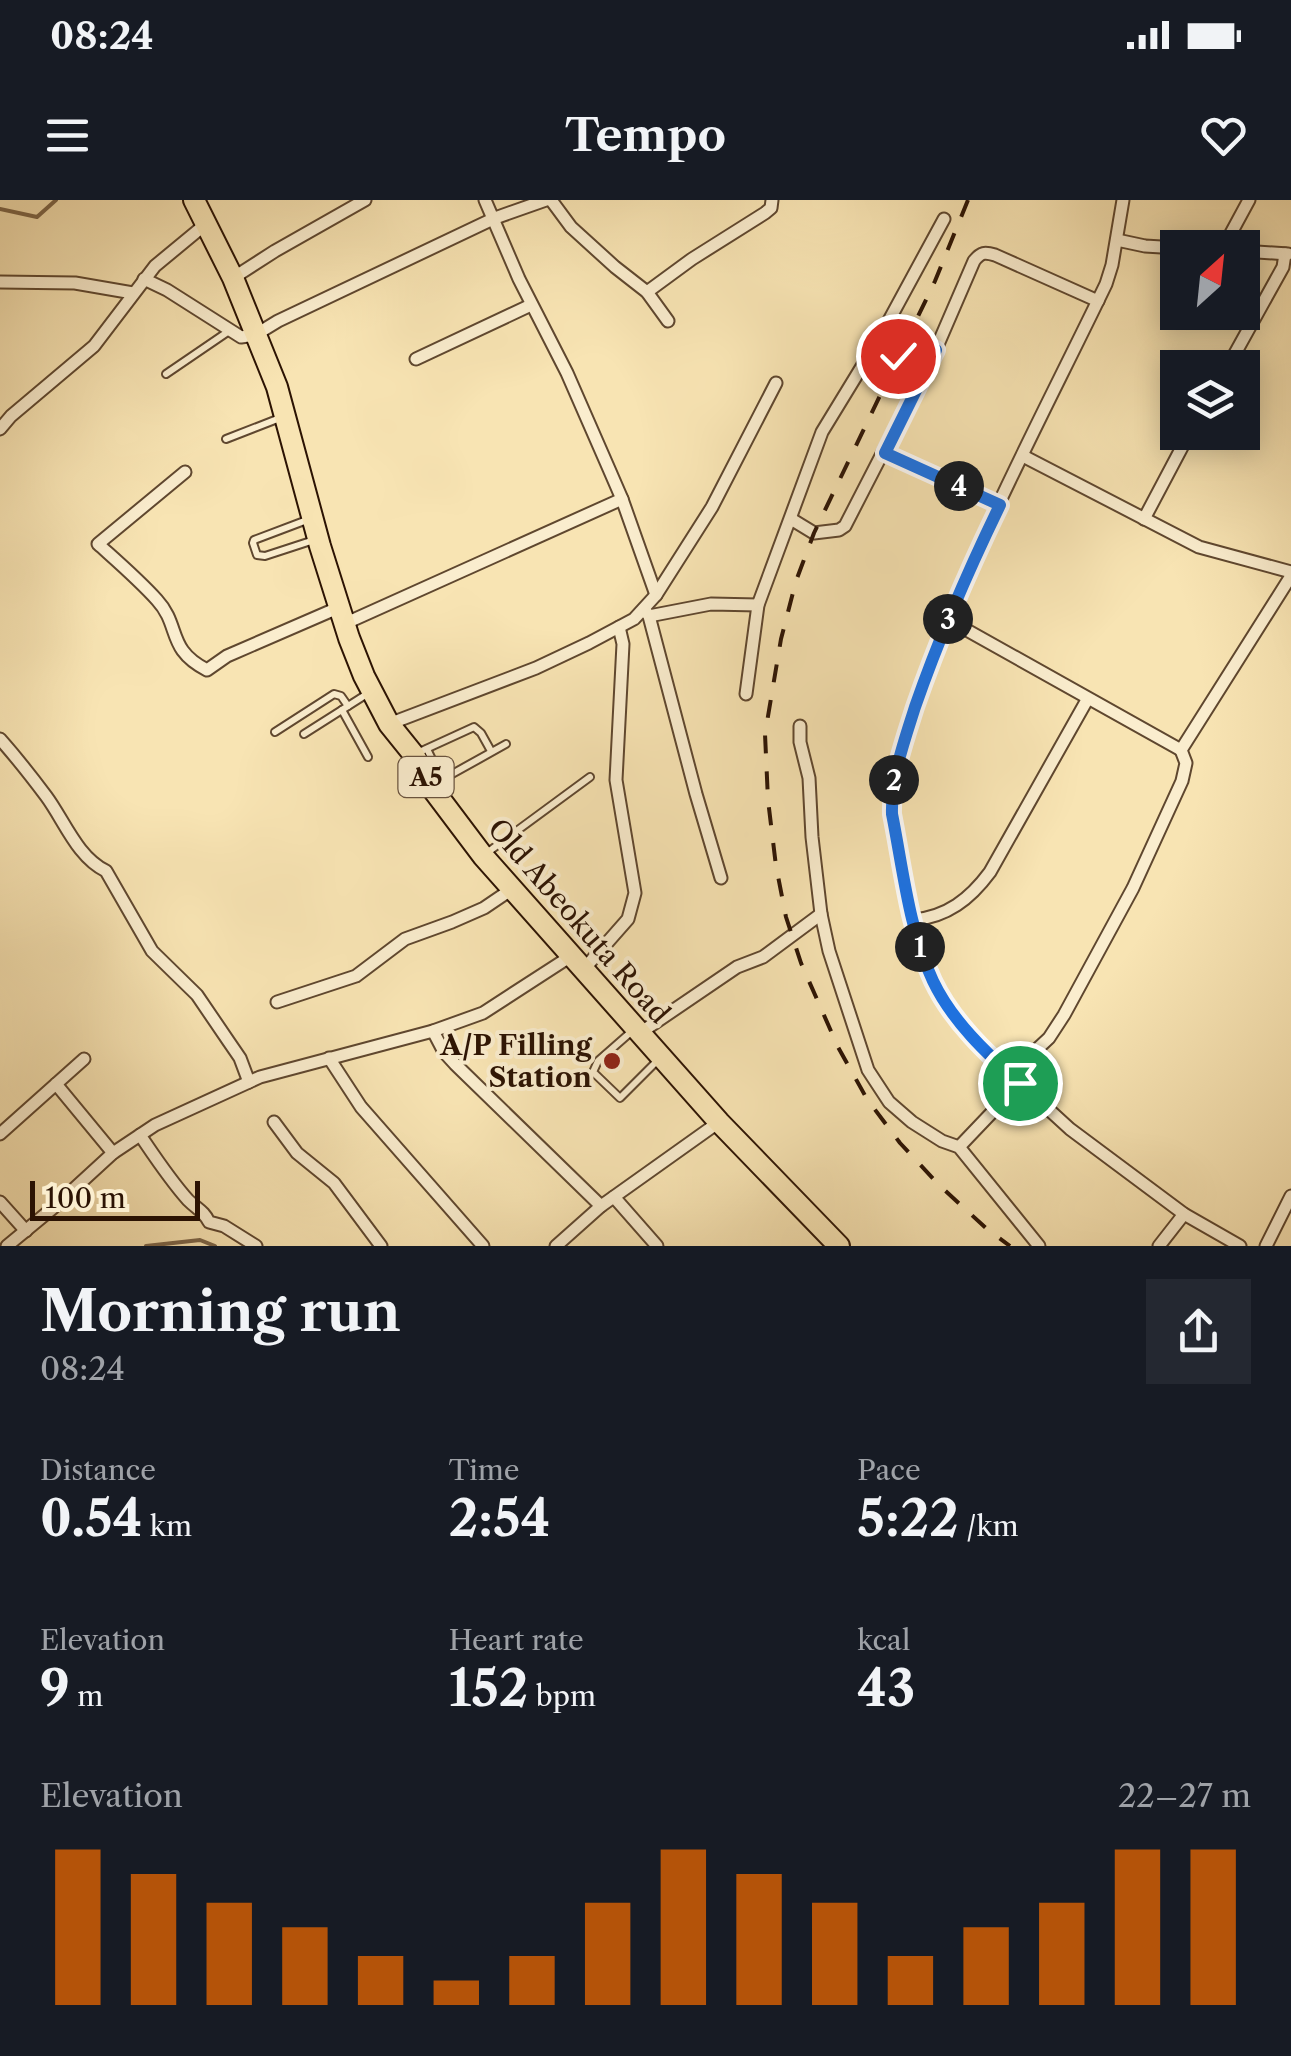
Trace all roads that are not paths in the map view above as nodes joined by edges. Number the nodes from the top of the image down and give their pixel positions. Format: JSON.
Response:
{"nodes":[{"id":1,"x":194,"y":200,"type":"edge"},
{"id":2,"x":365,"y":200,"type":"edge"},
{"id":3,"x":485,"y":200,"type":"edge"},
{"id":4,"x":548,"y":200,"type":"edge"},
{"id":5,"x":772,"y":200,"type":"edge"},
{"id":6,"x":1123,"y":200,"type":"edge"},
{"id":7,"x":1250,"y":200,"type":"edge"},
{"id":8,"x":495,"y":218,"type":"junction"},
{"id":9,"x":944,"y":220,"type":"dead end"},
{"id":10,"x":207,"y":222,"type":"junction"},
{"id":11,"x":1233,"y":230,"type":"edge"},
{"id":12,"x":1116,"y":240,"type":"junction"},
{"id":13,"x":1160,"y":247,"type":"edge"},
{"id":14,"x":1260,"y":252,"type":"edge"},
{"id":15,"x":1288,"y":254,"type":"edge"},
{"id":16,"x":233,"y":278,"type":"junction"},
{"id":17,"x":144,"y":279,"type":"junction"},
{"id":18,"x":0,"y":282,"type":"edge"},
{"id":19,"x":648,"y":292,"type":"junction"},
{"id":20,"x":133,"y":293,"type":"junction"},
{"id":21,"x":1098,"y":301,"type":"junction"},
{"id":22,"x":531,"y":304,"type":"junction"},
{"id":23,"x":668,"y":321,"type":"dead end"},
{"id":24,"x":229,"y":331,"type":"junction"},
{"id":25,"x":256,"y":335,"type":"junction"},
{"id":26,"x":880,"y":337,"type":"junction"},
{"id":27,"x":936,"y":350,"type":"junction"},
{"id":28,"x":1237,"y":350,"type":"edge"},
{"id":29,"x":416,"y":359,"type":"dead end"},
{"id":30,"x":166,"y":374,"type":"dead end"},
{"id":31,"x":776,"y":384,"type":"dead end"},
{"id":32,"x":285,"y":416,"type":"junction"},
{"id":33,"x":0,"y":429,"type":"edge"},
{"id":34,"x":226,"y":439,"type":"dead end"},
{"id":35,"x":1180,"y":450,"type":"edge"},
{"id":36,"x":885,"y":453,"type":"junction"},
{"id":37,"x":1023,"y":456,"type":"junction"},
{"id":38,"x":185,"y":472,"type":"dead end"},
{"id":39,"x":622,"y":499,"type":"junction"},
{"id":40,"x":1000,"y":505,"type":"junction"},
{"id":41,"x":313,"y":518,"type":"junction"},
{"id":42,"x":792,"y":518,"type":"junction"},
{"id":43,"x":1144,"y":519,"type":"junction"},
{"id":44,"x":318,"y":539,"type":"junction"},
{"id":45,"x":1291,"y":574,"type":"edge"},
{"id":46,"x":656,"y":595,"type":"junction"},
{"id":47,"x":758,"y":605,"type":"junction"},
{"id":48,"x":647,"y":613,"type":"junction"},
{"id":49,"x":342,"y":616,"type":"junction"},
{"id":50,"x":948,"y":619,"type":"junction"},
{"id":51,"x":619,"y":627,"type":"junction"},
{"id":52,"x":372,"y":691,"type":"junction"},
{"id":53,"x":746,"y":694,"type":"dead end"},
{"id":54,"x":1087,"y":700,"type":"junction"},
{"id":55,"x":345,"y":708,"type":"junction"},
{"id":56,"x":304,"y":713,"type":"junction"},
{"id":57,"x":389,"y":724,"type":"junction"},
{"id":58,"x":800,"y":726,"type":"dead end"},
{"id":59,"x":314,"y":728,"type":"junction"},
{"id":60,"x":275,"y":732,"type":"dead end"},
{"id":61,"x":304,"y":734,"type":"dead end"},
{"id":62,"x":0,"y":739,"type":"edge"},
{"id":63,"x":506,"y":744,"type":"dead end"},
{"id":64,"x":1180,"y":750,"type":"junction"},
{"id":65,"x":491,"y":751,"type":"junction"},
{"id":66,"x":421,"y":752,"type":"junction"},
{"id":67,"x":368,"y":756,"type":"dead end"},
{"id":68,"x":590,"y":777,"type":"dead end"},
{"id":69,"x":436,"y":783,"type":"junction"},
{"id":70,"x":483,"y":856,"type":"junction"},
{"id":71,"x":721,"y":878,"type":"dead end"},
{"id":72,"x":512,"y":889,"type":"junction"},
{"id":73,"x":821,"y":914,"type":"junction"},
{"id":74,"x":913,"y":920,"type":"junction"},
{"id":75,"x":578,"y":962,"type":"junction"},
{"id":76,"x":276,"y":1002,"type":"dead end"},
{"id":77,"x":638,"y":1030,"type":"junction"},
{"id":78,"x":433,"y":1031,"type":"junction"},
{"id":79,"x":661,"y":1056,"type":"junction"},
{"id":80,"x":329,"y":1058,"type":"junction"},
{"id":81,"x":84,"y":1059,"type":"dead end"},
{"id":82,"x":1000,"y":1066,"type":"junction"},
{"id":83,"x":249,"y":1082,"type":"junction"},
{"id":84,"x":1020,"y":1083,"type":"junction"},
{"id":85,"x":56,"y":1084,"type":"junction"},
{"id":86,"x":274,"y":1122,"type":"dead end"},
{"id":87,"x":719,"y":1122,"type":"junction"},
{"id":88,"x":0,"y":1134,"type":"edge"},
{"id":89,"x":140,"y":1135,"type":"junction"},
{"id":90,"x":959,"y":1147,"type":"junction"},
{"id":91,"x":112,"y":1154,"type":"junction"},
{"id":92,"x":1291,"y":1196,"type":"edge"},
{"id":93,"x":614,"y":1197,"type":"junction"},
{"id":94,"x":0,"y":1202,"type":"edge"},
{"id":95,"x":601,"y":1206,"type":"junction"},
{"id":96,"x":1184,"y":1214,"type":"junction"},
{"id":97,"x":26,"y":1230,"type":"junction"},
{"id":98,"x":831,"y":1243,"type":"edge"},
{"id":99,"x":7,"y":1246,"type":"edge"},
{"id":100,"x":256,"y":1246,"type":"edge"},
{"id":101,"x":382,"y":1246,"type":"edge"},
{"id":102,"x":483,"y":1246,"type":"edge"},
{"id":103,"x":556,"y":1246,"type":"edge"},
{"id":104,"x":657,"y":1246,"type":"edge"},
{"id":105,"x":1040,"y":1246,"type":"edge"},
{"id":106,"x":1158,"y":1246,"type":"edge"},
{"id":107,"x":1240,"y":1246,"type":"edge"},
{"id":108,"x":1266,"y":1246,"type":"edge"}],
"edges":[{"from":1,"to":10,"type":"highway","name":"Old Abeokuta Road","number":"A5"},
{"from":2,"to":16,"type":"street"},
{"from":3,"to":8,"type":"street"},
{"from":4,"to":8,"type":"street"},
{"from":4,"to":19,"type":"street"},
{"from":5,"to":19,"type":"street"},
{"from":6,"to":12,"type":"street"},
{"from":7,"to":11,"type":"street"},
{"from":8,"to":22,"type":"street"},
{"from":8,"to":25,"type":"street"},
{"from":9,"to":26,"type":"street"},
{"from":10,"to":16,"type":"highway","name":"Old Abeokuta Road","number":"A5"},
{"from":10,"to":17,"type":"street"},
{"from":12,"to":13,"type":"street"},
{"from":12,"to":21,"type":"street"},
{"from":14,"to":15,"type":"street"},
{"from":15,"to":28,"type":"street"},
{"from":16,"to":25,"type":"highway","name":"Old Abeokuta Road","number":"A5"},
{"from":17,"to":20,"type":"street"},
{"from":17,"to":24,"type":"street"},
{"from":18,"to":20,"type":"street"},
{"from":19,"to":23,"type":"street"},
{"from":20,"to":33,"type":"street"},
{"from":21,"to":27,"type":"street"},
{"from":21,"to":37,"type":"street"},
{"from":22,"to":29,"type":"street"},
{"from":22,"to":39,"type":"street"},
{"from":24,"to":25,"type":"street"},
{"from":24,"to":30,"type":"lane"},
{"from":25,"to":32,"type":"highway","name":"Old Abeokuta Road","number":"A5"},
{"from":26,"to":27,"type":"street"},
{"from":26,"to":42,"type":"street"},
{"from":27,"to":36,"type":"street"},
{"from":31,"to":46,"type":"street"},
{"from":32,"to":34,"type":"lane"},
{"from":32,"to":41,"type":"highway","name":"Old Abeokuta Road","number":"A5"},
{"from":35,"to":43,"type":"street"},
{"from":36,"to":40,"type":"street"},
{"from":36,"to":42,"type":"street"},
{"from":37,"to":40,"type":"street"},
{"from":37,"to":43,"type":"street"},
{"from":38,"to":49,"type":"street"},
{"from":39,"to":46,"type":"street"},
{"from":39,"to":49,"type":"street"},
{"from":40,"to":50,"type":"street"},
{"from":41,"to":44,"type":"highway","name":"Old Abeokuta Road","number":"A5"},
{"from":41,"to":44,"type":"lane"},
{"from":42,"to":47,"type":"street"},
{"from":43,"to":45,"type":"street"},
{"from":44,"to":49,"type":"highway","name":"Old Abeokuta Road","number":"A5"},
{"from":45,"to":64,"type":"street"},
{"from":46,"to":48,"type":"street"},
{"from":47,"to":48,"type":"street"},
{"from":47,"to":53,"type":"street"},
{"from":48,"to":51,"type":"street"},
{"from":48,"to":71,"type":"street"},
{"from":49,"to":52,"type":"highway","name":"Old Abeokuta Road","number":"A5"},
{"from":50,"to":54,"type":"street"},
{"from":50,"to":74,"type":"street"},
{"from":51,"to":57,"type":"street"},
{"from":51,"to":75,"type":"street"},
{"from":52,"to":55,"type":"lane"},
{"from":52,"to":57,"type":"highway","name":"Old Abeokuta Road","number":"A5"},
{"from":54,"to":64,"type":"street"},
{"from":54,"to":74,"type":"street"},
{"from":55,"to":56,"type":"lane"},
{"from":55,"to":59,"type":"lane"},
{"from":55,"to":67,"type":"lane"},
{"from":56,"to":59,"type":"lane"},
{"from":56,"to":60,"type":"lane"},
{"from":57,"to":66,"type":"highway","name":"Old Abeokuta Road","number":"A5"},
{"from":58,"to":73,"type":"street"},
{"from":59,"to":61,"type":"lane"},
{"from":62,"to":83,"type":"street"},
{"from":63,"to":65,"type":"lane"},
{"from":64,"to":82,"type":"street"},
{"from":65,"to":66,"type":"lane"},
{"from":65,"to":69,"type":"lane"},
{"from":66,"to":69,"type":"highway","name":"Old Abeokuta Road","number":"A5"},
{"from":68,"to":70,"type":"lane"},
{"from":69,"to":70,"type":"highway","name":"Old Abeokuta Road","number":"A5"},
{"from":70,"to":72,"type":"highway","name":"Old Abeokuta Road","number":"A5"},
{"from":72,"to":75,"type":"highway","name":"Old Abeokuta Road","number":"A5"},
{"from":72,"to":76,"type":"street"},
{"from":73,"to":77,"type":"street"},
{"from":73,"to":90,"type":"street"},
{"from":74,"to":82,"type":"street"},
{"from":75,"to":77,"type":"highway","name":"Old Abeokuta Road","number":"A5"},
{"from":75,"to":78,"type":"street"},
{"from":77,"to":79,"type":"highway","name":"Old Abeokuta Road","number":"A5"},
{"from":77,"to":79,"type":"lane"},
{"from":78,"to":80,"type":"street"},
{"from":78,"to":95,"type":"street"},
{"from":79,"to":87,"type":"highway","name":"Old Abeokuta Road","number":"A5"},
{"from":80,"to":83,"type":"street"},
{"from":80,"to":102,"type":"street"},
{"from":81,"to":85,"type":"street"},
{"from":82,"to":84,"type":"street"},
{"from":83,"to":89,"type":"street"},
{"from":84,"to":90,"type":"street"},
{"from":84,"to":96,"type":"street"},
{"from":85,"to":88,"type":"street"},
{"from":85,"to":91,"type":"street"},
{"from":86,"to":101,"type":"street"},
{"from":87,"to":93,"type":"street"},
{"from":87,"to":98,"type":"highway","name":"Old Abeokuta Road","number":"A5"},
{"from":89,"to":91,"type":"street"},
{"from":89,"to":100,"type":"street"},
{"from":90,"to":105,"type":"street"},
{"from":91,"to":97,"type":"street"},
{"from":92,"to":108,"type":"street"},
{"from":93,"to":95,"type":"street"},
{"from":93,"to":104,"type":"street"},
{"from":94,"to":97,"type":"street"},
{"from":95,"to":103,"type":"street"},
{"from":96,"to":106,"type":"street"},
{"from":96,"to":107,"type":"street"},
{"from":97,"to":99,"type":"street"}]}
